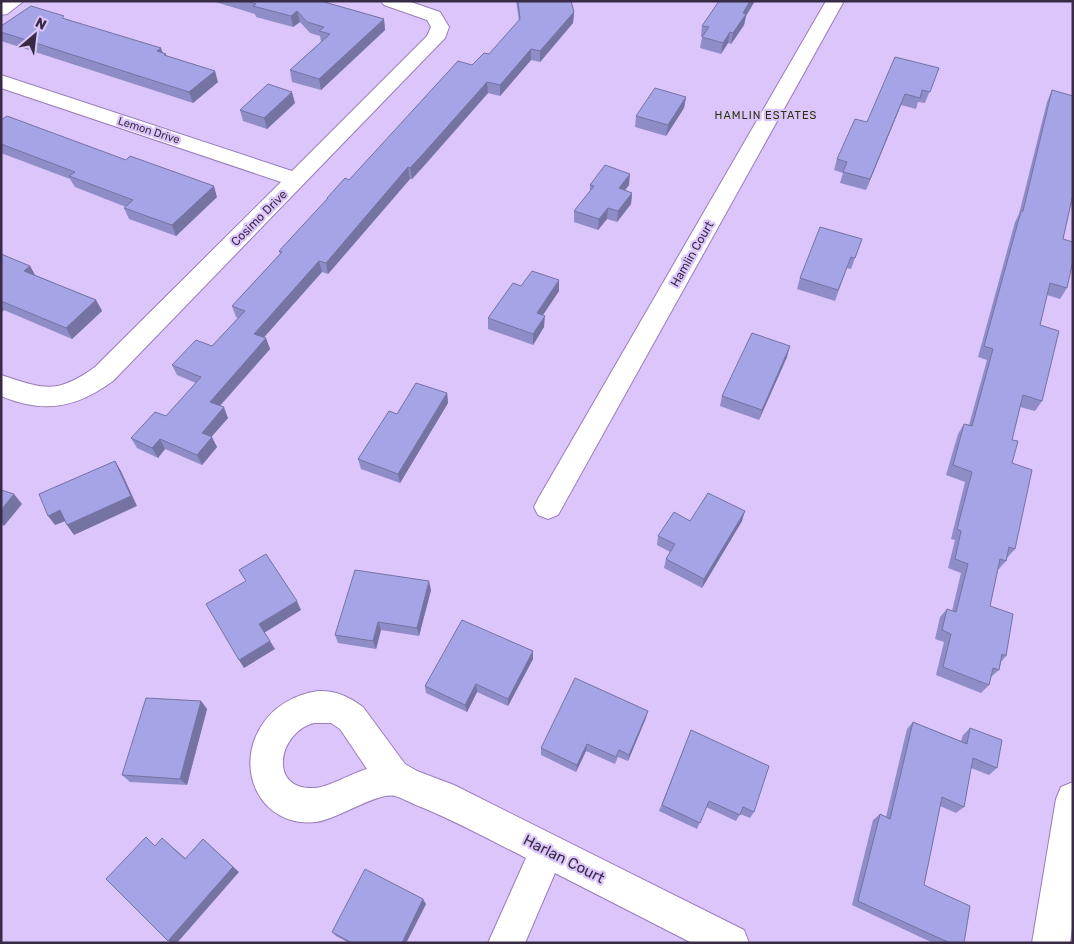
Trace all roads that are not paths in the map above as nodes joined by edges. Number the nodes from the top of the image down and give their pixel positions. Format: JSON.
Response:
{"nodes":[{"id":1,"x":15,"y":1,"type":"edge"},
{"id":2,"x":390,"y":1,"type":"edge"},
{"id":3,"x":835,"y":1,"type":"edge"},
{"id":4,"x":1,"y":10,"type":"edge"},
{"id":5,"x":1,"y":81,"type":"edge"},
{"id":6,"x":296,"y":180,"type":"junction"},
{"id":7,"x":1,"y":385,"type":"edge"},
{"id":8,"x":548,"y":507,"type":"dead end"},
{"id":9,"x":396,"y":778,"type":"dead end"},
{"id":10,"x":1073,"y":799,"type":"edge"},
{"id":11,"x":547,"y":851,"type":"junction"},
{"id":12,"x":506,"y":943,"type":"edge"},
{"id":13,"x":731,"y":943,"type":"edge"},
{"id":14,"x":1051,"y":943,"type":"edge"}],
"edges":[{"from":1,"to":4,"type":"street"},
{"from":2,"to":6,"type":"street","name":"Cosimo Drive"},
{"from":3,"to":8,"type":"street","name":"Hamlin Court"},
{"from":5,"to":6,"type":"street","name":"Lemon Drive"},
{"from":6,"to":7,"type":"street","name":"Cosimo Drive"},
{"from":9,"to":11,"type":"street","name":"Harlan Court"},
{"from":10,"to":14,"type":"street"},
{"from":11,"to":12,"type":"street"},
{"from":11,"to":13,"type":"street","name":"Harlan Court"}]}
